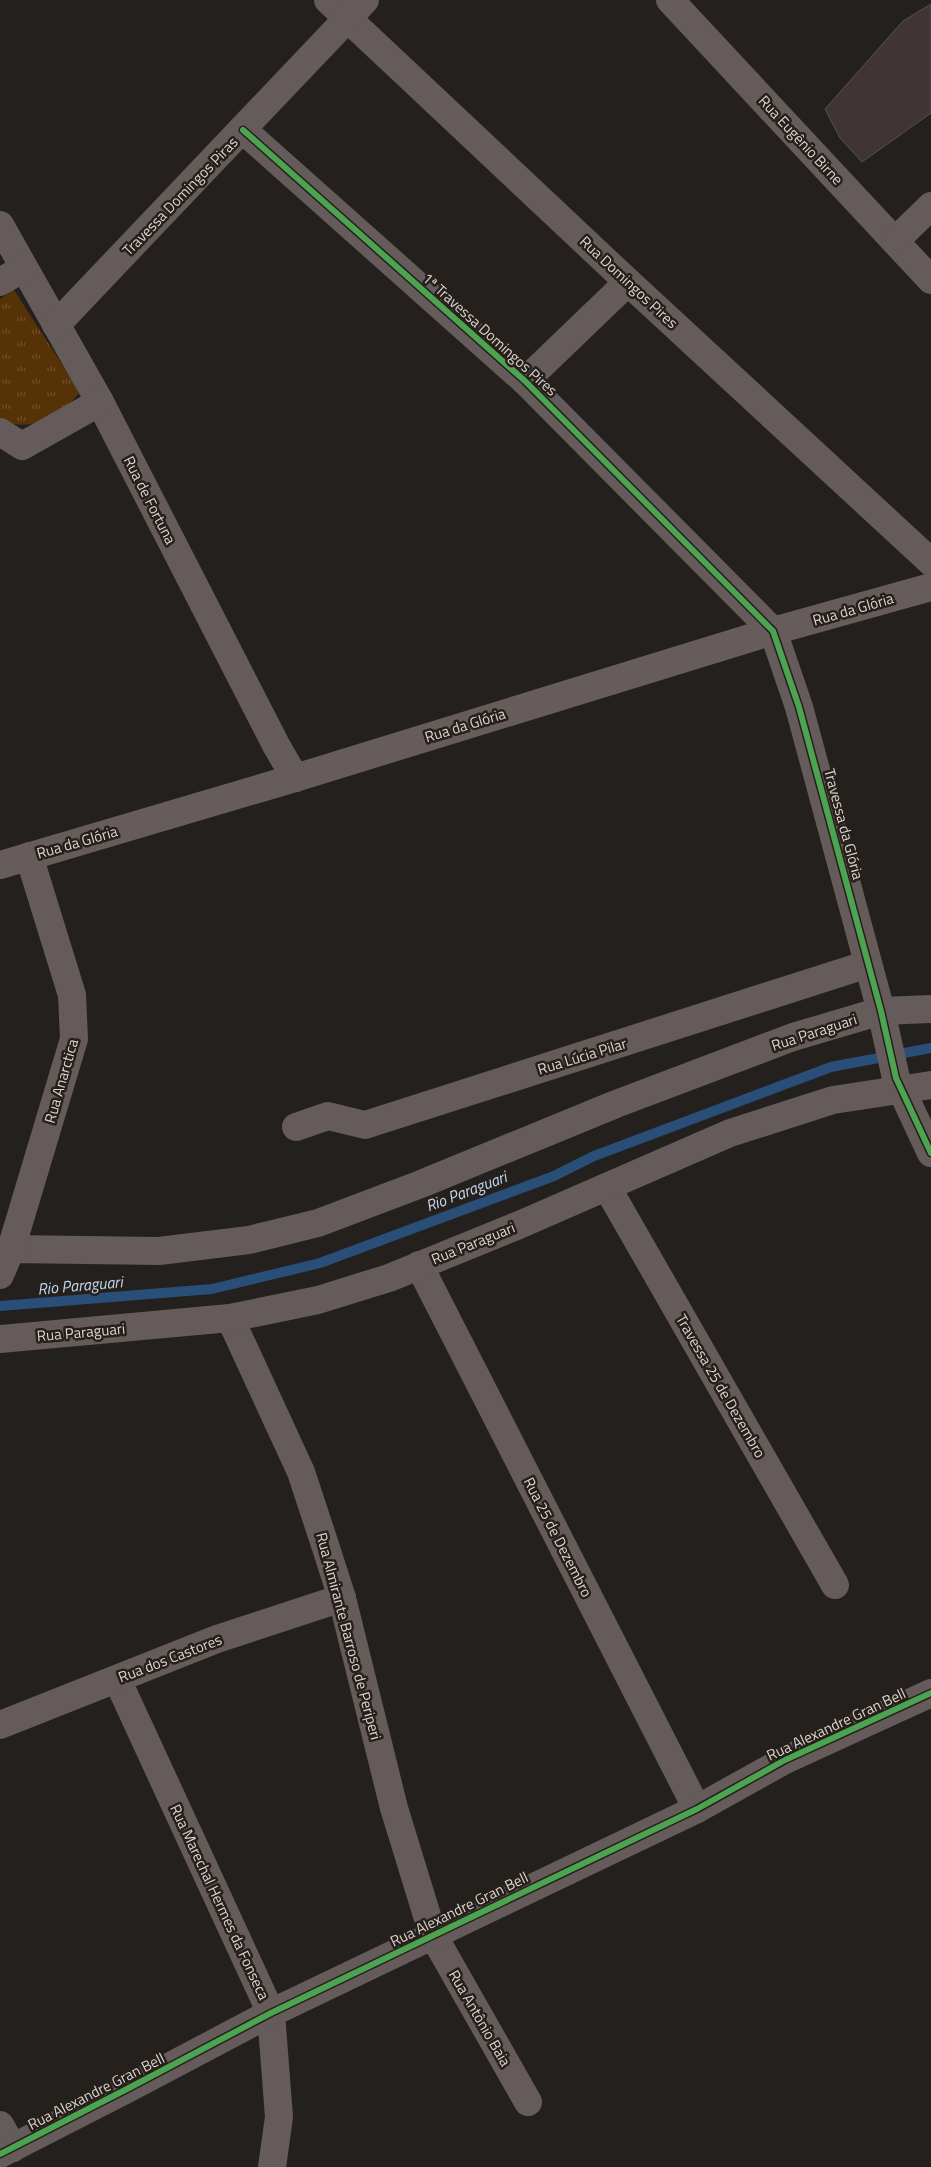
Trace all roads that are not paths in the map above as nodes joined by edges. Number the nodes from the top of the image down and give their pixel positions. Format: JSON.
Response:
{"nodes":[{"id":1,"x":670,"y":0,"type":"edge"},
{"id":2,"x":347,"y":6,"type":"edge"},
{"id":3,"x":244,"y":130,"type":"junction"},
{"id":4,"x":931,"y":206,"type":"edge"},
{"id":5,"x":0,"y":225,"type":"edge"},
{"id":6,"x":896,"y":240,"type":"junction"},
{"id":7,"x":24,"y":268,"type":"junction"},
{"id":8,"x":931,"y":280,"type":"edge"},
{"id":9,"x":0,"y":282,"type":"edge"},
{"id":10,"x":628,"y":282,"type":"junction"},
{"id":11,"x":56,"y":325,"type":"junction"},
{"id":12,"x":524,"y":380,"type":"junction"},
{"id":13,"x":100,"y":402,"type":"junction"},
{"id":14,"x":0,"y":432,"type":"edge"},
{"id":15,"x":931,"y":562,"type":"edge"},
{"id":16,"x":931,"y":587,"type":"edge"},
{"id":17,"x":773,"y":631,"type":"junction"},
{"id":18,"x":294,"y":778,"type":"junction"},
{"id":19,"x":29,"y":856,"type":"junction"},
{"id":20,"x":0,"y":865,"type":"edge"},
{"id":21,"x":868,"y":964,"type":"junction"},
{"id":22,"x":931,"y":1009,"type":"edge"},
{"id":23,"x":882,"y":1018,"type":"junction"},
{"id":24,"x":898,"y":1083,"type":"junction"},
{"id":25,"x":931,"y":1085,"type":"edge"},
{"id":26,"x":296,"y":1127,"type":"dead end"},
{"id":27,"x":931,"y":1153,"type":"edge"},
{"id":28,"x":606,"y":1187,"type":"junction"},
{"id":29,"x":6,"y":1249,"type":"edge"},
{"id":30,"x":420,"y":1265,"type":"junction"},
{"id":31,"x":0,"y":1275,"type":"edge"},
{"id":32,"x":230,"y":1318,"type":"junction"},
{"id":33,"x":0,"y":1340,"type":"edge"},
{"id":34,"x":835,"y":1585,"type":"dead end"},
{"id":35,"x":342,"y":1598,"type":"junction"},
{"id":36,"x":116,"y":1678,"type":"junction"},
{"id":37,"x":931,"y":1693,"type":"edge"},
{"id":38,"x":0,"y":1724,"type":"edge"},
{"id":39,"x":697,"y":1809,"type":"junction"},
{"id":40,"x":432,"y":1935,"type":"junction"},
{"id":41,"x":271,"y":2013,"type":"junction"},
{"id":42,"x":528,"y":2102,"type":"dead end"},
{"id":43,"x":4,"y":2142,"type":"edge"},
{"id":44,"x":272,"y":2167,"type":"edge"}],
"edges":[{"from":1,"to":6,"type":"street","name":"Rua Eugênio Birne"},
{"from":2,"to":3,"type":"street","name":"Travessa Domingos Piras"},
{"from":2,"to":10,"type":"street","name":"Rua Domingos Pires"},
{"from":3,"to":11,"type":"street","name":"Travessa Domingos Piras"},
{"from":3,"to":12,"type":"street","name":"1ª Travessa Domingos Pires"},
{"from":4,"to":6,"type":"street"},
{"from":5,"to":7,"type":"street","name":"Rua de Fortuna"},
{"from":6,"to":8,"type":"street","name":"Rua Eugênio Birne"},
{"from":7,"to":9,"type":"street"},
{"from":7,"to":11,"type":"street","name":"Rua de Fortuna"},
{"from":10,"to":12,"type":"street"},
{"from":10,"to":15,"type":"street","name":"Rua Domingos Pires"},
{"from":11,"to":13,"type":"street","name":"Rua de Fortuna"},
{"from":12,"to":17,"type":"street","name":"1ª Travessa Domingos Pires"},
{"from":13,"to":14,"type":"street"},
{"from":13,"to":18,"type":"street","name":"Rua de Fortuna"},
{"from":16,"to":17,"type":"main road","name":"Rua da Glória"},
{"from":17,"to":18,"type":"main road","name":"Rua da Glória"},
{"from":17,"to":21,"type":"street","name":"Travessa da Glória"},
{"from":18,"to":19,"type":"main road","name":"Rua da Glória"},
{"from":19,"to":20,"type":"main road","name":"Rua da Glória"},
{"from":19,"to":29,"type":"street","name":"Rua Anarctica"},
{"from":21,"to":23,"type":"street","name":"Travessa da Glória"},
{"from":21,"to":26,"type":"street","name":"Rua Lúcia Pilar"},
{"from":22,"to":23,"type":"street","name":"Rua Paraguari"},
{"from":23,"to":24,"type":"street","name":"Travessa da Glória"},
{"from":23,"to":29,"type":"street","name":"Rua Paraguari"},
{"from":24,"to":25,"type":"street","name":"Rua Paraguari"},
{"from":24,"to":27,"type":"street","name":"Travessa da Glória"},
{"from":24,"to":28,"type":"street","name":"Rua Paraguari"},
{"from":28,"to":30,"type":"street","name":"Rua Paraguari"},
{"from":28,"to":34,"type":"street","name":"Travessa 25 de Dezembro"},
{"from":29,"to":31,"type":"street","name":"Rua Anarctica"},
{"from":30,"to":32,"type":"street","name":"Rua Paraguari"},
{"from":30,"to":39,"type":"street","name":"Rua 25 de Dezembro"},
{"from":32,"to":33,"type":"street","name":"Rua Paraguari"},
{"from":32,"to":35,"type":"street","name":"Rua Almirante Barroso de Periperi"},
{"from":35,"to":36,"type":"street","name":"Rua dos Castores"},
{"from":35,"to":40,"type":"street","name":"Rua Almirante Barroso de Periperi"},
{"from":36,"to":38,"type":"street","name":"Rua dos Castores"},
{"from":36,"to":41,"type":"street","name":"Rua Marechal Hermes da Fonseca"},
{"from":37,"to":39,"type":"street","name":"Rua Alexandre Gran Bell"},
{"from":39,"to":40,"type":"street","name":"Rua Alexandre Gran Bell"},
{"from":40,"to":41,"type":"street","name":"Rua Alexandre Gran Bell"},
{"from":40,"to":42,"type":"street","name":"Rua Antônio Baia"},
{"from":41,"to":43,"type":"street","name":"Rua Alexandre Gran Bell"},
{"from":41,"to":44,"type":"street","name":"Rua Marechal Hermes da Fonseca"}]}
